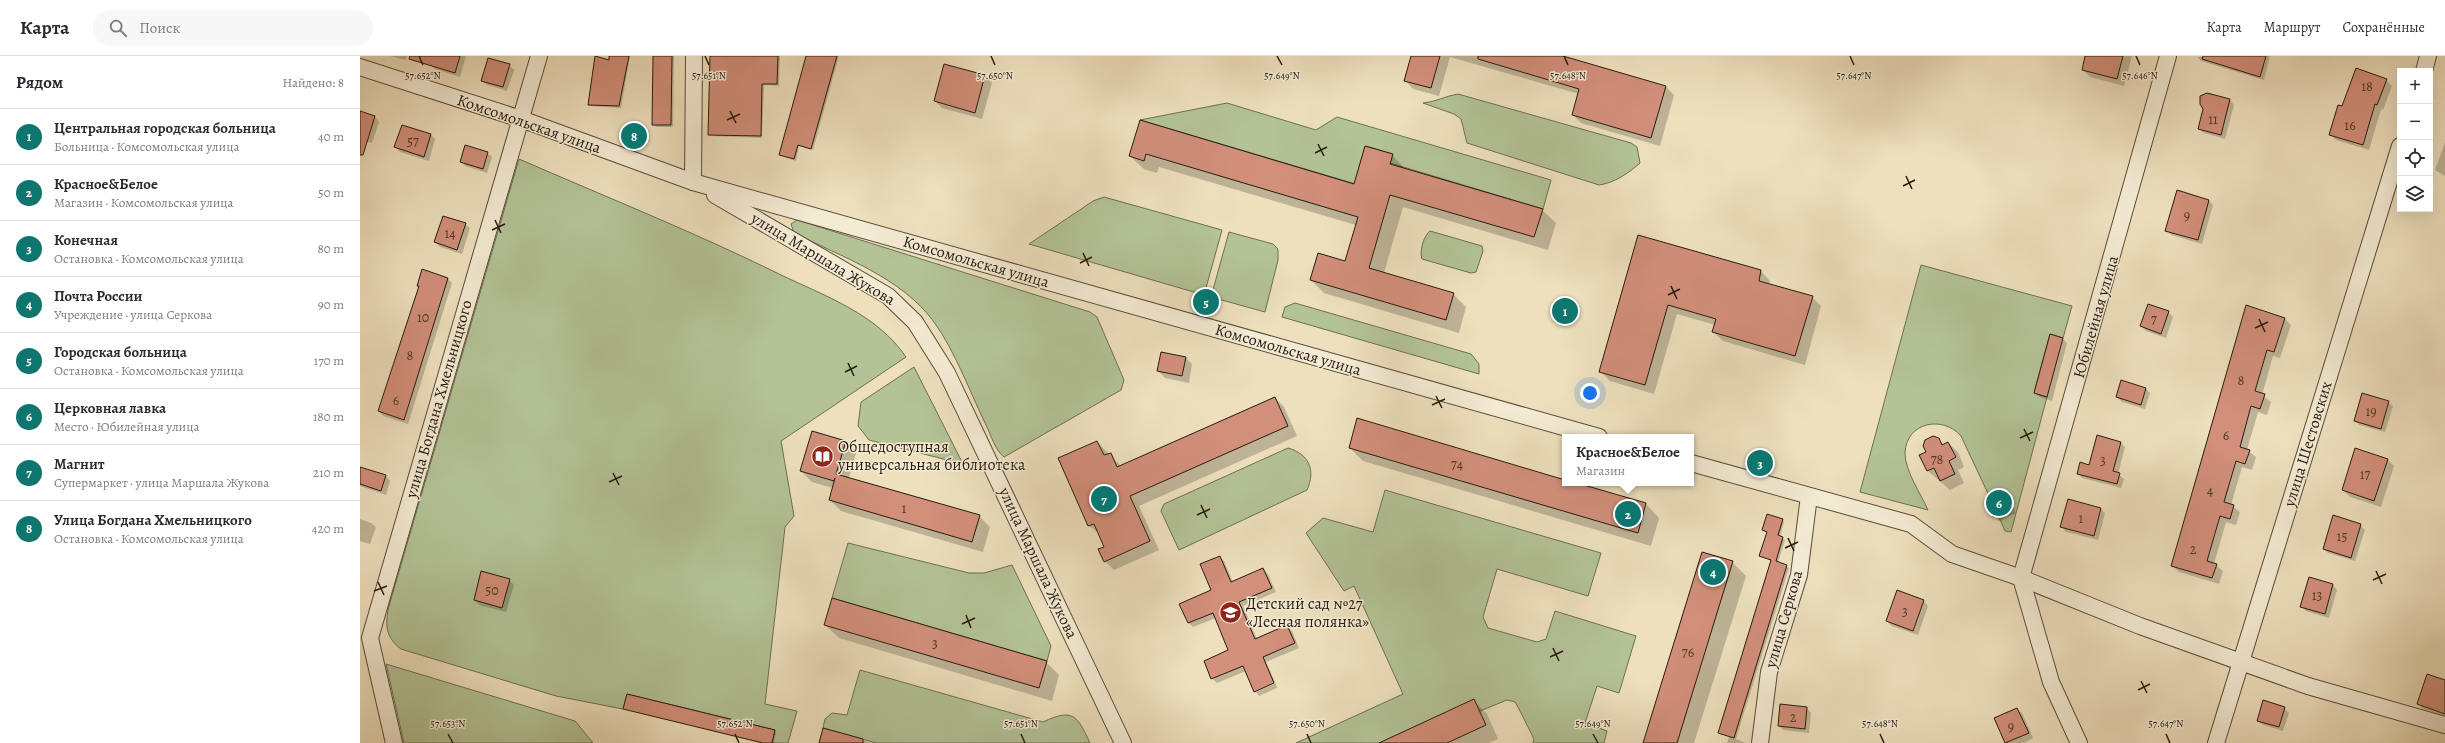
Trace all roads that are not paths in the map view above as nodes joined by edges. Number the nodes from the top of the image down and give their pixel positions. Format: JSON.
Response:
{"nodes":[{"id":1,"x":539,"y":56,"type":"edge"},
{"id":2,"x":694,"y":56,"type":"edge"},
{"id":3,"x":2168,"y":56,"type":"edge"},
{"id":4,"x":2428,"y":56,"type":"edge"},
{"id":5,"x":360,"y":66,"type":"edge"},
{"id":6,"x":2425,"y":68,"type":"edge"},
{"id":7,"x":520,"y":119,"type":"junction"},
{"id":8,"x":2397,"y":156,"type":"edge"},
{"id":9,"x":693,"y":182,"type":"junction"},
{"id":10,"x":1588,"y":434,"type":"edge"},
{"id":11,"x":1694,"y":464,"type":"edge"},
{"id":12,"x":1809,"y":496,"type":"junction"},
{"id":13,"x":2021,"y":578,"type":"junction"},
{"id":14,"x":365,"y":638,"type":"edge"},
{"id":15,"x":2242,"y":663,"type":"junction"},
{"id":16,"x":2445,"y":725,"type":"edge"},
{"id":17,"x":394,"y":743,"type":"edge"},
{"id":18,"x":1122,"y":743,"type":"edge"},
{"id":19,"x":1760,"y":743,"type":"edge"},
{"id":20,"x":2079,"y":743,"type":"edge"},
{"id":21,"x":2216,"y":743,"type":"edge"}],
"edges":[{"from":1,"to":7,"type":"street","name":"улица Богдана Хмельницкого"},
{"from":2,"to":9,"type":"street"},
{"from":3,"to":13,"type":"street","name":"Юбилейная улица"},
{"from":4,"to":6,"type":"street"},
{"from":5,"to":7,"type":"street","name":"Комсомольская улица"},
{"from":7,"to":9,"type":"street","name":"Комсомольская улица"},
{"from":7,"to":14,"type":"street","name":"улица Богдана Хмельницкого"},
{"from":8,"to":15,"type":"street","name":"улица Шестовских"},
{"from":9,"to":10,"type":"street","name":"Комсомольская улица"},
{"from":9,"to":18,"type":"street","name":"улица Маршала Жукова"},
{"from":11,"to":12,"type":"street"},
{"from":12,"to":13,"type":"street"},
{"from":12,"to":19,"type":"street","name":"улица Серкова"},
{"from":13,"to":15,"type":"street"},
{"from":13,"to":20,"type":"street"},
{"from":14,"to":17,"type":"street","name":"улица Богдана Хмельницкого"},
{"from":15,"to":16,"type":"street"},
{"from":15,"to":21,"type":"street","name":"улица Шестовских"}]}
